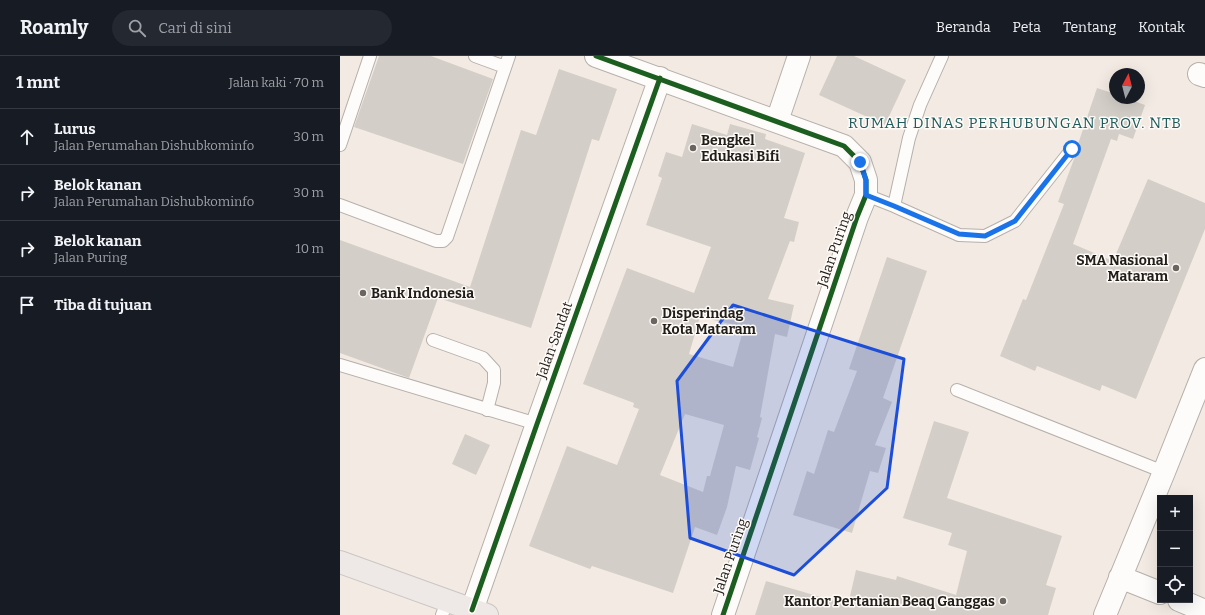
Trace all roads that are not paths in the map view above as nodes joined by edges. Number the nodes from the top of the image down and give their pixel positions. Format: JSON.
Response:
{"nodes":[{"id":1,"x":370,"y":56,"type":"edge"},
{"id":2,"x":475,"y":56,"type":"edge"},
{"id":3,"x":596,"y":56,"type":"edge"},
{"id":4,"x":799,"y":56,"type":"edge"},
{"id":5,"x":942,"y":56,"type":"edge"},
{"id":6,"x":507,"y":61,"type":"edge"},
{"id":7,"x":660,"y":78,"type":"junction"},
{"id":8,"x":777,"y":121,"type":"junction"},
{"id":9,"x":340,"y":145,"type":"edge"},
{"id":10,"x":1072,"y":149,"type":"dead end"},
{"id":11,"x":866,"y":195,"type":"junction"},
{"id":12,"x":340,"y":205,"type":"edge"},
{"id":13,"x":894,"y":206,"type":"junction"},
{"id":14,"x":433,"y":340,"type":"dead end"},
{"id":15,"x":340,"y":364,"type":"edge"},
{"id":16,"x":1205,"y":368,"type":"edge"},
{"id":17,"x":957,"y":390,"type":"dead end"},
{"id":18,"x":487,"y":410,"type":"junction"},
{"id":19,"x":536,"y":424,"type":"junction"},
{"id":20,"x":1164,"y":472,"type":"junction"},
{"id":21,"x":340,"y":562,"type":"edge"},
{"id":22,"x":1120,"y":577,"type":"junction"},
{"id":23,"x":1157,"y":592,"type":"edge"},
{"id":24,"x":1186,"y":603,"type":"edge"},
{"id":25,"x":445,"y":608,"type":"edge"},
{"id":26,"x":1205,"y":610,"type":"edge"},
{"id":27,"x":480,"y":612,"type":"edge"},
{"id":28,"x":723,"y":615,"type":"edge"},
{"id":29,"x":1105,"y":615,"type":"edge"}],
"edges":[{"from":1,"to":9,"type":"lane"},
{"from":2,"to":6,"type":"lane"},
{"from":3,"to":7,"type":"street","name":"Jalan Puring"},
{"from":4,"to":8,"type":"street"},
{"from":5,"to":13,"type":"lane"},
{"from":6,"to":12,"type":"lane"},
{"from":7,"to":8,"type":"street","name":"Jalan Puring"},
{"from":7,"to":19,"type":"street","name":"Jalan Sandat"},
{"from":8,"to":11,"type":"street","name":"Jalan Puring"},
{"from":10,"to":13,"type":"lane"},
{"from":11,"to":13,"type":"lane"},
{"from":11,"to":28,"type":"street","name":"Jalan Puring"},
{"from":14,"to":18,"type":"lane"},
{"from":15,"to":18,"type":"lane"},
{"from":16,"to":20,"type":"street"},
{"from":17,"to":20,"type":"lane"},
{"from":18,"to":19,"type":"lane"},
{"from":19,"to":27,"type":"street","name":"Jalan Sandat"},
{"from":20,"to":22,"type":"street"},
{"from":21,"to":25,"type":"main road"},
{"from":22,"to":23,"type":"street"},
{"from":22,"to":29,"type":"street"},
{"from":24,"to":26,"type":"street"},
{"from":25,"to":27,"type":"main road"}]}
